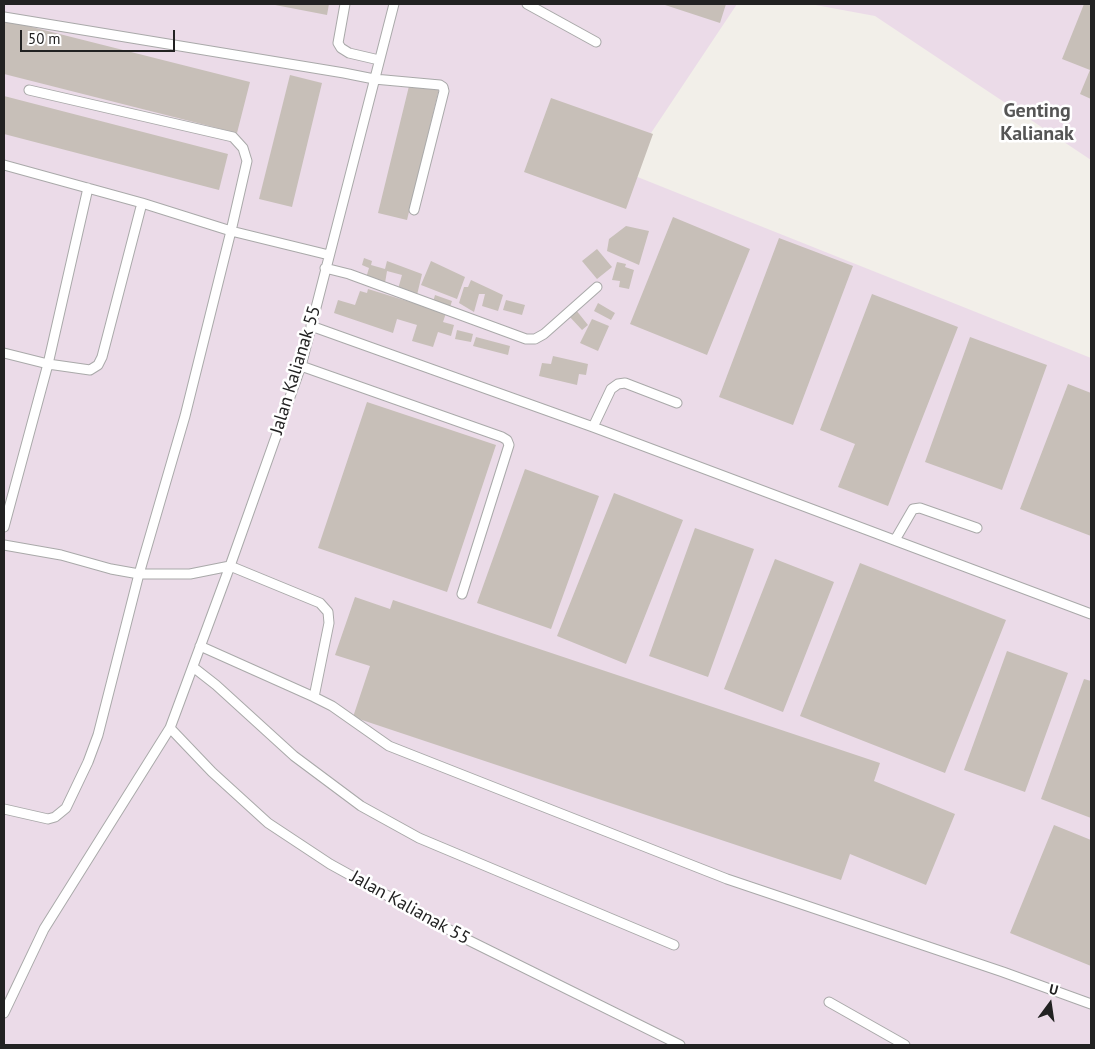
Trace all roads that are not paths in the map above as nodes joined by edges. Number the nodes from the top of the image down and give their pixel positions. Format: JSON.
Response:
{"nodes":[{"id":1,"x":346,"y":4,"type":"edge"},
{"id":2,"x":394,"y":4,"type":"edge"},
{"id":3,"x":526,"y":4,"type":"edge"},
{"id":4,"x":4,"y":17,"type":"edge"},
{"id":5,"x":596,"y":42,"type":"dead end"},
{"id":6,"x":379,"y":60,"type":"junction"},
{"id":7,"x":374,"y":79,"type":"junction"},
{"id":8,"x":29,"y":90,"type":"dead end"},
{"id":9,"x":4,"y":165,"type":"edge"},
{"id":10,"x":88,"y":188,"type":"junction"},
{"id":11,"x":142,"y":203,"type":"junction"},
{"id":12,"x":414,"y":210,"type":"dead end"},
{"id":13,"x":231,"y":231,"type":"junction"},
{"id":14,"x":329,"y":255,"type":"junction"},
{"id":15,"x":325,"y":268,"type":"junction"},
{"id":16,"x":597,"y":287,"type":"dead end"},
{"id":17,"x":311,"y":326,"type":"junction"},
{"id":18,"x":4,"y":353,"type":"edge"},
{"id":19,"x":48,"y":364,"type":"junction"},
{"id":20,"x":301,"y":366,"type":"junction"},
{"id":21,"x":677,"y":403,"type":"dead end"},
{"id":22,"x":593,"y":427,"type":"junction"},
{"id":23,"x":4,"y":526,"type":"edge"},
{"id":24,"x":977,"y":528,"type":"dead end"},
{"id":25,"x":895,"y":540,"type":"junction"},
{"id":26,"x":4,"y":545,"type":"edge"},
{"id":27,"x":230,"y":566,"type":"junction"},
{"id":28,"x":140,"y":574,"type":"junction"},
{"id":29,"x":462,"y":594,"type":"dead end"},
{"id":30,"x":1091,"y":614,"type":"edge"},
{"id":31,"x":200,"y":646,"type":"junction"},
{"id":32,"x":193,"y":667,"type":"junction"},
{"id":33,"x":314,"y":697,"type":"junction"},
{"id":34,"x":170,"y":728,"type":"junction"},
{"id":35,"x":4,"y":809,"type":"edge"},
{"id":36,"x":674,"y":944,"type":"dead end"},
{"id":37,"x":829,"y":1002,"type":"dead end"},
{"id":38,"x":1091,"y":1004,"type":"edge"},
{"id":39,"x":4,"y":1013,"type":"edge"},
{"id":40,"x":680,"y":1045,"type":"edge"},
{"id":41,"x":905,"y":1045,"type":"edge"}],
"edges":[{"from":1,"to":6,"type":"lane"},
{"from":2,"to":6,"type":"lane","name":"Jalan Kalianak 55"},
{"from":3,"to":5,"type":"lane"},
{"from":4,"to":7,"type":"lane"},
{"from":6,"to":7,"type":"lane","name":"Jalan Kalianak 55"},
{"from":7,"to":12,"type":"lane"},
{"from":7,"to":14,"type":"lane","name":"Jalan Kalianak 55"},
{"from":8,"to":13,"type":"lane"},
{"from":9,"to":10,"type":"lane"},
{"from":10,"to":11,"type":"lane"},
{"from":10,"to":19,"type":"lane"},
{"from":11,"to":13,"type":"lane"},
{"from":11,"to":19,"type":"lane"},
{"from":13,"to":14,"type":"lane"},
{"from":13,"to":28,"type":"lane"},
{"from":14,"to":15,"type":"lane","name":"Jalan Kalianak 55"},
{"from":15,"to":16,"type":"lane"},
{"from":15,"to":17,"type":"lane","name":"Jalan Kalianak 55"},
{"from":17,"to":20,"type":"lane","name":"Jalan Kalianak 55"},
{"from":17,"to":22,"type":"lane"},
{"from":18,"to":19,"type":"lane"},
{"from":19,"to":23,"type":"lane"},
{"from":20,"to":27,"type":"lane","name":"Jalan Kalianak 55"},
{"from":20,"to":29,"type":"lane"},
{"from":21,"to":22,"type":"lane"},
{"from":22,"to":25,"type":"lane"},
{"from":24,"to":25,"type":"lane"},
{"from":25,"to":30,"type":"lane"},
{"from":26,"to":28,"type":"lane"},
{"from":27,"to":28,"type":"lane"},
{"from":27,"to":31,"type":"lane","name":"Jalan Kalianak 55"},
{"from":27,"to":33,"type":"lane"},
{"from":28,"to":35,"type":"lane"},
{"from":31,"to":32,"type":"lane","name":"Jalan Kalianak 55"},
{"from":31,"to":33,"type":"lane"},
{"from":32,"to":34,"type":"lane","name":"Jalan Kalianak 55"},
{"from":32,"to":36,"type":"lane"},
{"from":33,"to":38,"type":"lane"},
{"from":34,"to":39,"type":"lane","name":"Jalan Kalianak 55"},
{"from":34,"to":40,"type":"lane","name":"Jalan Kalianak 55"},
{"from":37,"to":41,"type":"lane"}]}
